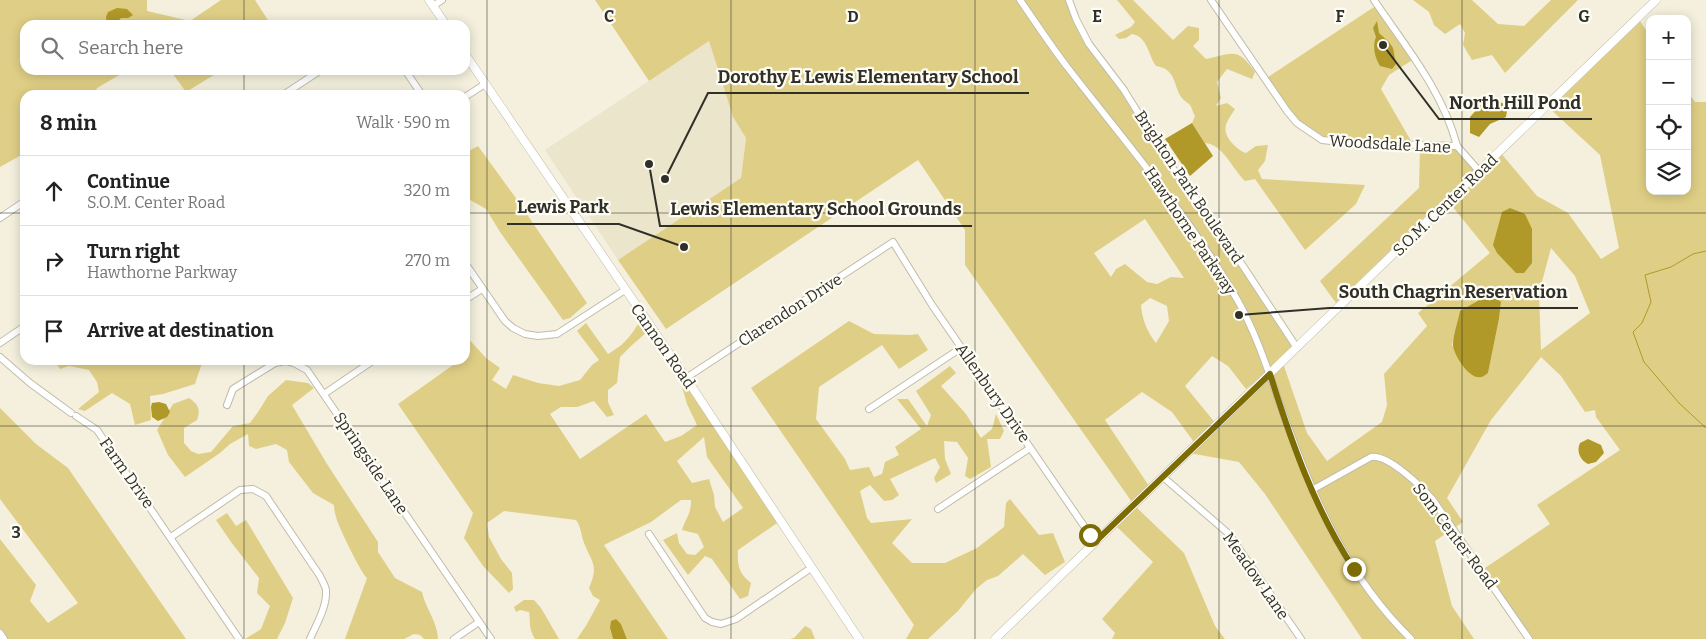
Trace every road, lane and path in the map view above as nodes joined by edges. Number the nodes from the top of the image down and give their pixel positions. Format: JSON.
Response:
{"nodes":[{"id":1,"x":442,"y":0,"type":"edge"},
{"id":2,"x":1020,"y":0,"type":"edge"},
{"id":3,"x":1068,"y":0,"type":"edge"},
{"id":4,"x":1211,"y":0,"type":"edge"},
{"id":5,"x":1374,"y":0,"type":"edge"},
{"id":6,"x":1656,"y":0,"type":"edge"},
{"id":7,"x":431,"y":3,"type":"edge"},
{"id":8,"x":443,"y":20,"type":"edge"},
{"id":9,"x":470,"y":62,"type":"edge"},
{"id":10,"x":313,"y":75,"type":"edge"},
{"id":11,"x":408,"y":75,"type":"edge"},
{"id":12,"x":485,"y":84,"type":"junction"},
{"id":13,"x":291,"y":90,"type":"edge"},
{"id":14,"x":419,"y":90,"type":"edge"},
{"id":15,"x":470,"y":94,"type":"edge"},
{"id":16,"x":1457,"y":146,"type":"junction"},
{"id":17,"x":1479,"y":171,"type":"junction"},
{"id":18,"x":20,"y":205,"type":"edge"},
{"id":19,"x":0,"y":218,"type":"edge"},
{"id":20,"x":893,"y":242,"type":"joint"},
{"id":21,"x":470,"y":271,"type":"edge"},
{"id":22,"x":482,"y":289,"type":"junction"},
{"id":23,"x":625,"y":290,"type":"junction"},
{"id":24,"x":470,"y":297,"type":"edge"},
{"id":25,"x":20,"y":329,"type":"edge"},
{"id":26,"x":0,"y":342,"type":"edge"},
{"id":27,"x":962,"y":348,"type":"junction"},
{"id":28,"x":1296,"y":348,"type":"junction"},
{"id":29,"x":0,"y":357,"type":"edge"},
{"id":30,"x":272,"y":365,"type":"edge"},
{"id":31,"x":298,"y":365,"type":"edge"},
{"id":32,"x":367,"y":365,"type":"edge"},
{"id":33,"x":1270,"y":374,"type":"junction"},
{"id":34,"x":686,"y":378,"type":"junction"},
{"id":35,"x":324,"y":394,"type":"junction"},
{"id":36,"x":227,"y":405,"type":"dead end"},
{"id":37,"x":869,"y":409,"type":"dead end"},
{"id":38,"x":1030,"y":448,"type":"junction"},
{"id":39,"x":1163,"y":477,"type":"junction"},
{"id":40,"x":1312,"y":490,"type":"junction"},
{"id":41,"x":938,"y":509,"type":"dead end"},
{"id":42,"x":649,"y":534,"type":"dead end"},
{"id":43,"x":170,"y":537,"type":"junction"},
{"id":44,"x":1095,"y":542,"type":"junction"},
{"id":45,"x":811,"y":568,"type":"junction"},
{"id":46,"x":479,"y":622,"type":"junction"},
{"id":47,"x":0,"y":633,"type":"edge"},
{"id":48,"x":4,"y":639,"type":"edge"},
{"id":49,"x":239,"y":639,"type":"edge"},
{"id":50,"x":310,"y":639,"type":"edge"},
{"id":51,"x":454,"y":639,"type":"edge"},
{"id":52,"x":491,"y":639,"type":"edge"},
{"id":53,"x":859,"y":639,"type":"edge"},
{"id":54,"x":995,"y":639,"type":"edge"},
{"id":55,"x":1300,"y":639,"type":"edge"},
{"id":56,"x":1411,"y":639,"type":"edge"},
{"id":57,"x":1529,"y":639,"type":"edge"}],
"edges":[{"from":1,"to":7,"type":"street"},
{"from":2,"to":33,"type":"street","name":"Hawthorne Parkway"},
{"from":3,"to":28,"type":"street","name":"Brighton Park Boulevard"},
{"from":4,"to":16,"type":"street","name":"Woodsdale Lane"},
{"from":5,"to":16,"type":"street"},
{"from":6,"to":17,"type":"main road","name":"S.O.M. Center Road"},
{"from":7,"to":8,"type":"main road"},
{"from":9,"to":12,"type":"main road","name":"Cannon Road"},
{"from":10,"to":13,"type":"street"},
{"from":11,"to":14,"type":"street"},
{"from":12,"to":15,"type":"street"},
{"from":12,"to":23,"type":"main road","name":"Cannon Road"},
{"from":16,"to":17,"type":"street","name":"Woodsdale Lane"},
{"from":17,"to":28,"type":"main road","name":"S.O.M. Center Road"},
{"from":18,"to":19,"type":"street"},
{"from":20,"to":27,"type":"street","name":"Allenbury Drive"},
{"from":20,"to":34,"type":"street","name":"Clarendon Drive"},
{"from":21,"to":22,"type":"street"},
{"from":22,"to":23,"type":"street"},
{"from":22,"to":24,"type":"street"},
{"from":23,"to":34,"type":"main road","name":"Cannon Road"},
{"from":25,"to":26,"type":"street"},
{"from":27,"to":37,"type":"street"},
{"from":27,"to":38,"type":"street","name":"Allenbury Drive"},
{"from":28,"to":33,"type":"main road","name":"S.O.M. Center Road"},
{"from":29,"to":43,"type":"street","name":"Farm Drive"},
{"from":30,"to":36,"type":"street","name":"Springside Lane"},
{"from":31,"to":35,"type":"street","name":"Springside Lane"},
{"from":32,"to":35,"type":"street"},
{"from":33,"to":39,"type":"main road","name":"S.O.M. Center Road"},
{"from":33,"to":40,"type":"street","name":"Hawthorne Parkway"},
{"from":34,"to":45,"type":"main road","name":"Cannon Road"},
{"from":35,"to":46,"type":"street","name":"Springside Lane"},
{"from":38,"to":41,"type":"street"},
{"from":38,"to":44,"type":"street","name":"Allenbury Drive"},
{"from":39,"to":44,"type":"main road","name":"S.O.M. Center Road"},
{"from":39,"to":55,"type":"street","name":"Meadow Lane"},
{"from":40,"to":56,"type":"street","name":"Hawthorne Parkway"},
{"from":40,"to":57,"type":"street","name":"Som Center Road"},
{"from":42,"to":45,"type":"street"},
{"from":43,"to":49,"type":"street","name":"Farm Drive"},
{"from":43,"to":50,"type":"street"},
{"from":44,"to":54,"type":"main road","name":"S.O.M. Center Road"},
{"from":45,"to":53,"type":"main road","name":"Cannon Road"},
{"from":46,"to":51,"type":"street"},
{"from":46,"to":52,"type":"street","name":"Springside Lane"},
{"from":47,"to":48,"type":"street"}]}
